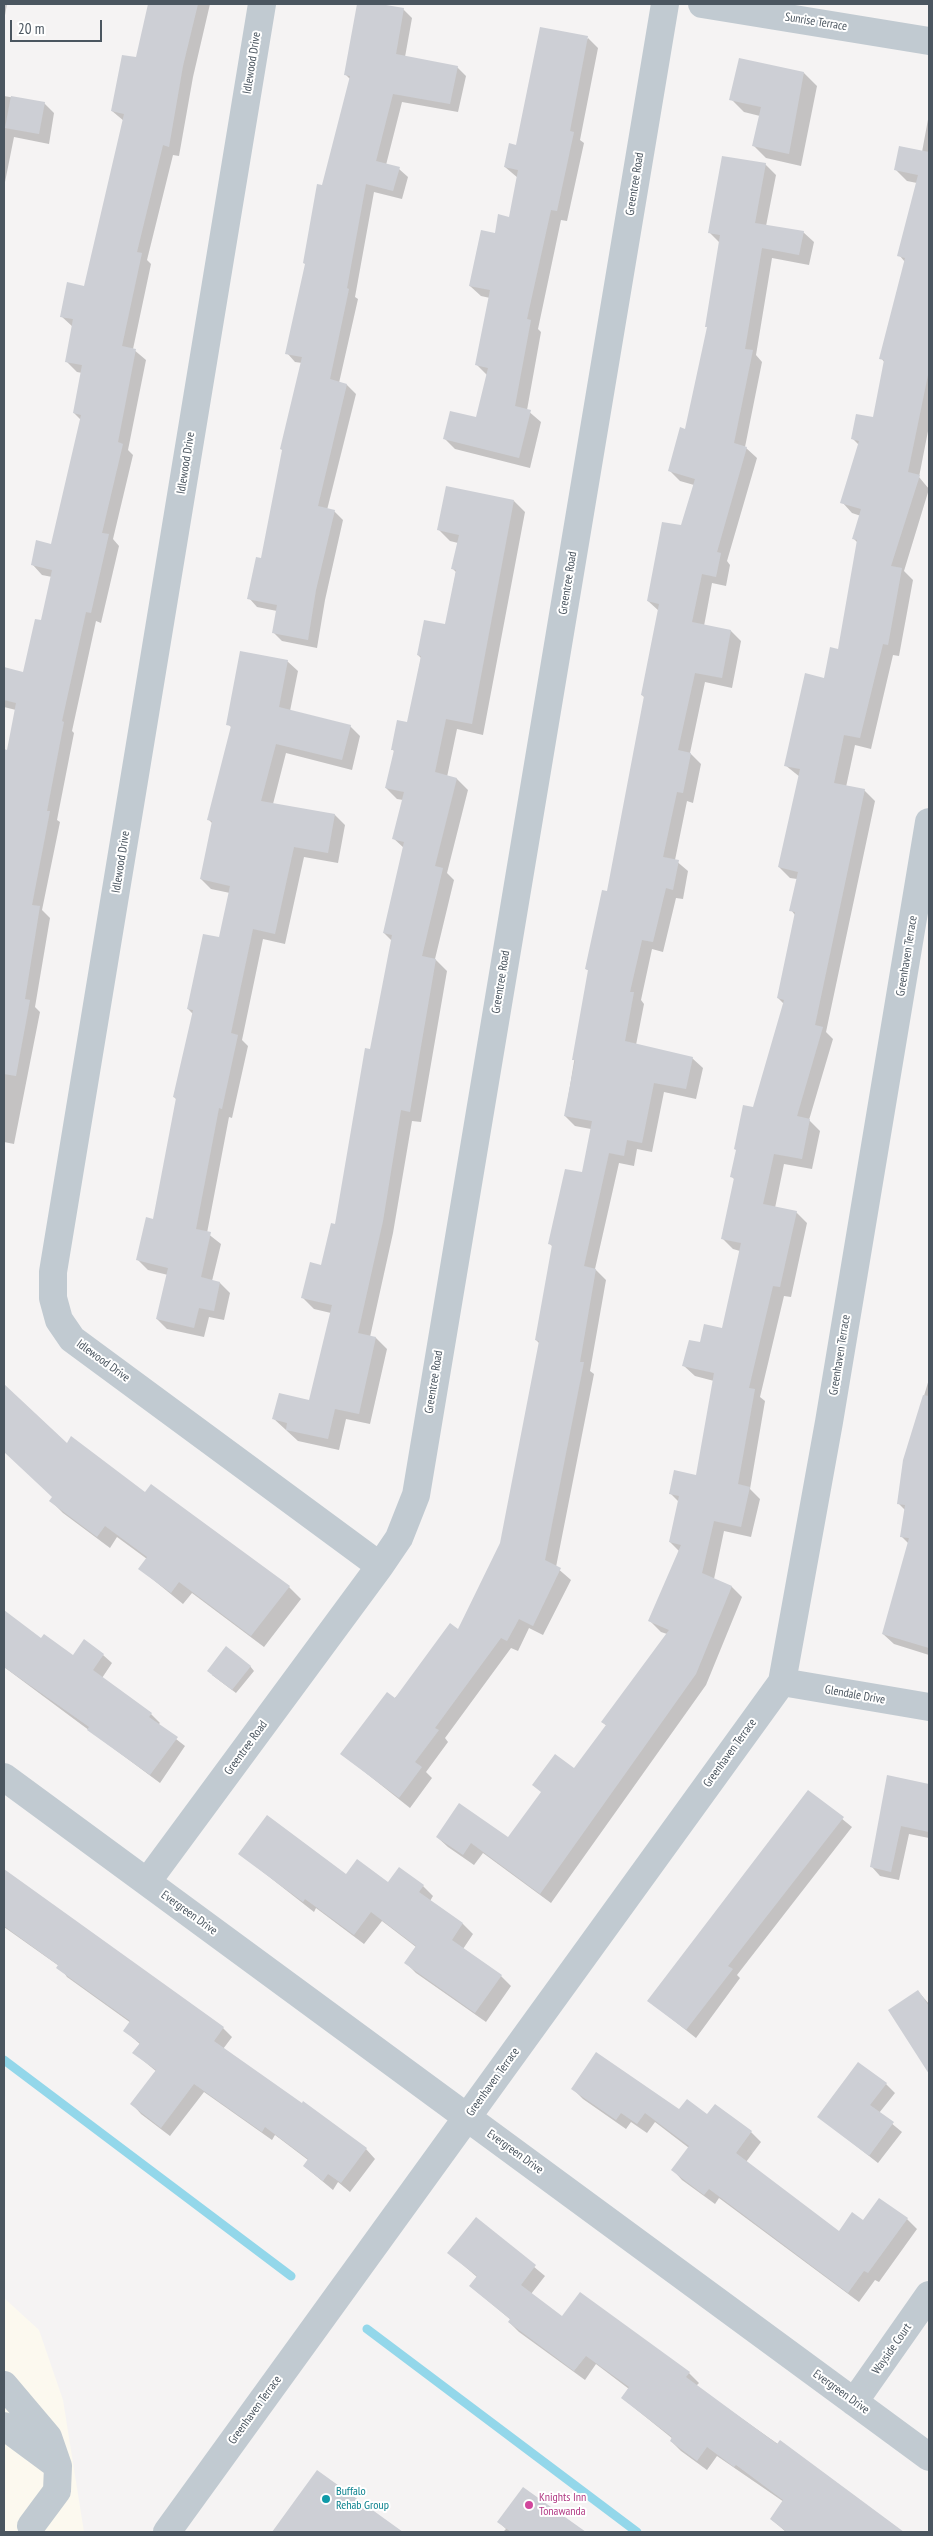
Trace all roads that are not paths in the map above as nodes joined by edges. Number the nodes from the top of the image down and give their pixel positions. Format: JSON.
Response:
{"nodes":[{"id":1,"x":262,"y":4,"type":"edge"},
{"id":2,"x":665,"y":4,"type":"edge"},
{"id":3,"x":702,"y":4,"type":"edge"},
{"id":4,"x":929,"y":41,"type":"edge"},
{"id":5,"x":929,"y":822,"type":"edge"},
{"id":6,"x":380,"y":1566,"type":"junction"},
{"id":7,"x":782,"y":1682,"type":"junction"},
{"id":8,"x":929,"y":1707,"type":"edge"},
{"id":9,"x":4,"y":1777,"type":"edge"},
{"id":10,"x":147,"y":1882,"type":"junction"},
{"id":11,"x":467,"y":2117,"type":"junction"},
{"id":12,"x":929,"y":2295,"type":"edge"},
{"id":13,"x":7,"y":2397,"type":"edge"},
{"id":14,"x":854,"y":2402,"type":"junction"},
{"id":15,"x":4,"y":2426,"type":"edge"},
{"id":16,"x":55,"y":2457,"type":"junction"},
{"id":17,"x":929,"y":2457,"type":"edge"},
{"id":18,"x":31,"y":2526,"type":"dead end"},
{"id":19,"x":167,"y":2532,"type":"edge"}],
"edges":[{"from":1,"to":6,"type":"street","name":"Idlewood Drive"},
{"from":2,"to":6,"type":"street","name":"Greentree Road"},
{"from":3,"to":4,"type":"street","name":"Sunrise Terrace"},
{"from":5,"to":7,"type":"street","name":"Greenhaven Terrace"},
{"from":6,"to":10,"type":"street","name":"Greentree Road"},
{"from":7,"to":8,"type":"street","name":"Glendale Drive"},
{"from":7,"to":11,"type":"street","name":"Greenhaven Terrace"},
{"from":9,"to":10,"type":"street","name":"Evergreen Drive"},
{"from":10,"to":11,"type":"street","name":"Evergreen Drive"},
{"from":11,"to":14,"type":"street","name":"Evergreen Drive"},
{"from":11,"to":19,"type":"street","name":"Greenhaven Terrace"},
{"from":12,"to":14,"type":"street","name":"Wayside Court"},
{"from":13,"to":16,"type":"street"},
{"from":14,"to":17,"type":"street","name":"Evergreen Drive"},
{"from":15,"to":16,"type":"street"},
{"from":16,"to":18,"type":"street"}]}
